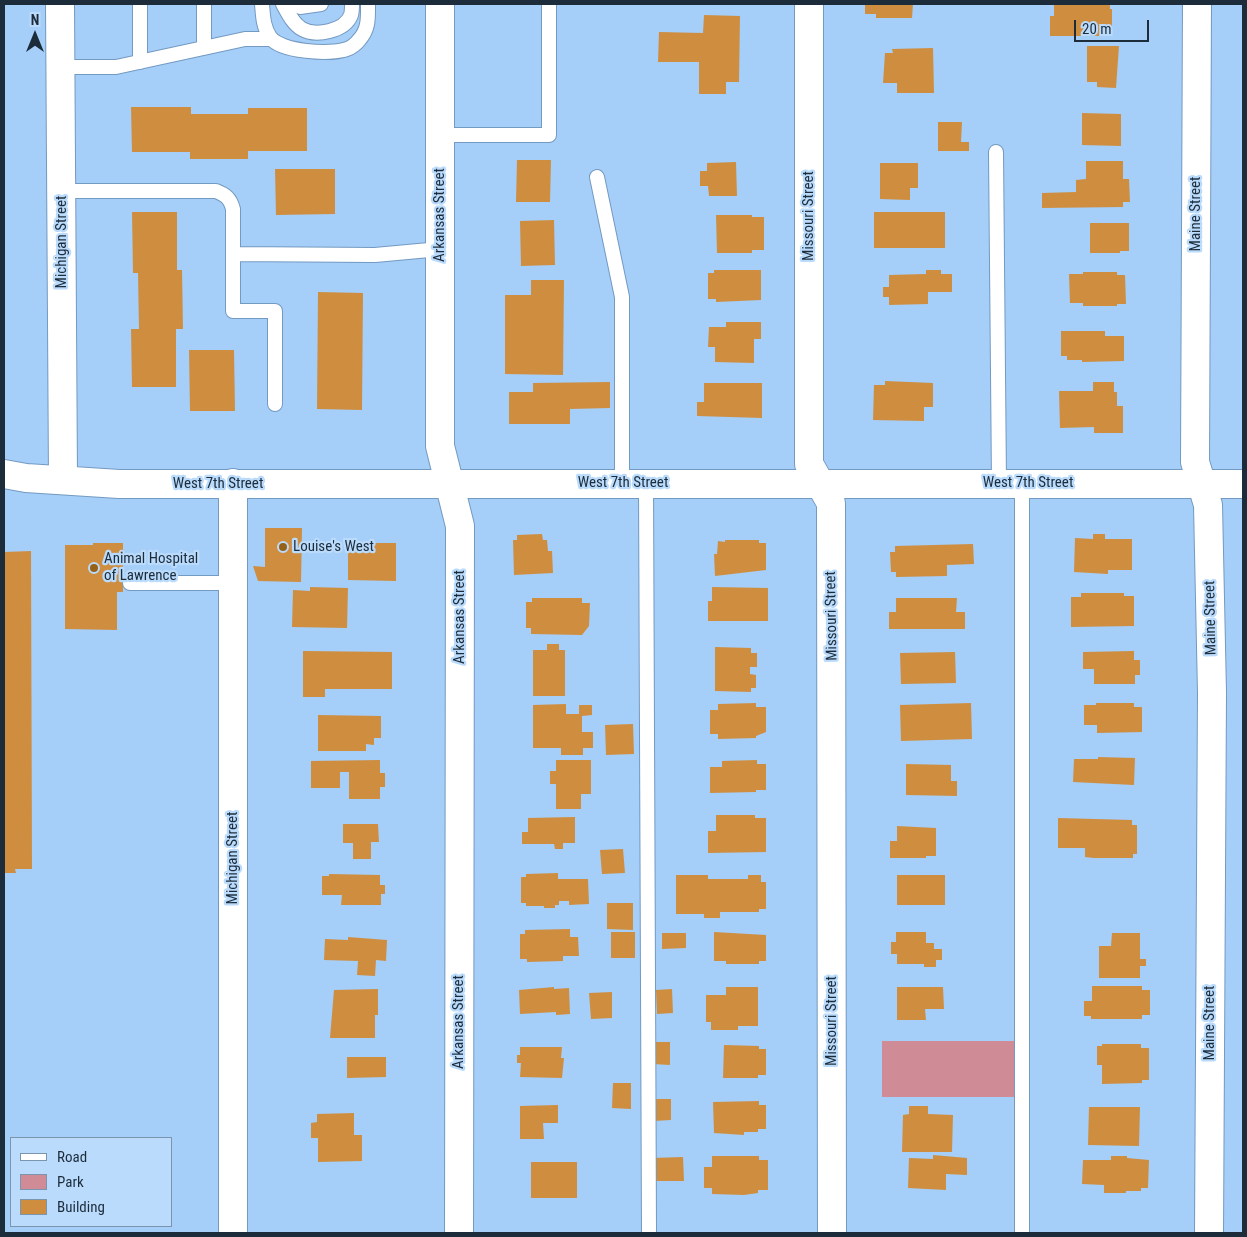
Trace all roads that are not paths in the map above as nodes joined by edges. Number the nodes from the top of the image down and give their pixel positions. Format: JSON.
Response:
{"nodes":[{"id":1,"x":60,"y":4,"type":"edge"},
{"id":2,"x":140,"y":4,"type":"edge"},
{"id":3,"x":204,"y":4,"type":"edge"},
{"id":4,"x":262,"y":4,"type":"edge"},
{"id":5,"x":284,"y":4,"type":"edge"},
{"id":6,"x":296,"y":4,"type":"edge"},
{"id":7,"x":321,"y":4,"type":"edge"},
{"id":8,"x":352,"y":4,"type":"edge"},
{"id":9,"x":368,"y":4,"type":"edge"},
{"id":10,"x":440,"y":4,"type":"edge"},
{"id":11,"x":549,"y":4,"type":"edge"},
{"id":12,"x":809,"y":4,"type":"edge"},
{"id":13,"x":1197,"y":4,"type":"edge"},
{"id":14,"x":271,"y":39,"type":"junction"},
{"id":15,"x":204,"y":48,"type":"junction"},
{"id":16,"x":140,"y":62,"type":"junction"},
{"id":17,"x":61,"y":67,"type":"junction"},
{"id":18,"x":440,"y":135,"type":"junction"},
{"id":19,"x":996,"y":152,"type":"dead end"},
{"id":20,"x":597,"y":177,"type":"dead end"},
{"id":21,"x":61,"y":191,"type":"junction"},
{"id":22,"x":440,"y":249,"type":"junction"},
{"id":23,"x":234,"y":254,"type":"junction"},
{"id":24,"x":275,"y":404,"type":"dead end"},
{"id":25,"x":4,"y":474,"type":"edge"},
{"id":26,"x":63,"y":480,"type":"junction"},
{"id":27,"x":450,"y":482,"type":"junction"},
{"id":28,"x":634,"y":482,"type":"junction"},
{"id":29,"x":820,"y":482,"type":"junction"},
{"id":30,"x":232,"y":483,"type":"junction"},
{"id":31,"x":1010,"y":483,"type":"junction"},
{"id":32,"x":1202,"y":484,"type":"junction"},
{"id":33,"x":1243,"y":484,"type":"edge"},
{"id":34,"x":232,"y":583,"type":"junction"},
{"id":35,"x":130,"y":584,"type":"dead end"},
{"id":36,"x":233,"y":1233,"type":"edge"},
{"id":37,"x":459,"y":1233,"type":"edge"},
{"id":38,"x":649,"y":1233,"type":"edge"},
{"id":39,"x":832,"y":1233,"type":"edge"},
{"id":40,"x":1022,"y":1233,"type":"edge"},
{"id":41,"x":1209,"y":1233,"type":"edge"}],
"edges":[{"from":1,"to":17,"type":"street","name":"Michigan Street"},
{"from":2,"to":16,"type":"lane"},
{"from":3,"to":15,"type":"lane"},
{"from":4,"to":14,"type":"lane"},
{"from":5,"to":8,"type":"lane"},
{"from":6,"to":7,"type":"lane"},
{"from":9,"to":14,"type":"lane"},
{"from":10,"to":18,"type":"street","name":"Arkansas Street"},
{"from":11,"to":18,"type":"lane"},
{"from":12,"to":29,"type":"street","name":"Missouri Street"},
{"from":13,"to":32,"type":"street","name":"Maine Street"},
{"from":14,"to":15,"type":"lane"},
{"from":15,"to":16,"type":"lane"},
{"from":16,"to":17,"type":"lane"},
{"from":17,"to":21,"type":"street","name":"Michigan Street"},
{"from":18,"to":22,"type":"street","name":"Arkansas Street"},
{"from":19,"to":31,"type":"lane"},
{"from":20,"to":28,"type":"lane"},
{"from":21,"to":23,"type":"lane"},
{"from":21,"to":26,"type":"street","name":"Michigan Street"},
{"from":22,"to":23,"type":"lane"},
{"from":22,"to":27,"type":"street","name":"Arkansas Street"},
{"from":23,"to":24,"type":"lane"},
{"from":25,"to":26,"type":"street","name":"West 7th Street"},
{"from":26,"to":30,"type":"street","name":"West 7th Street"},
{"from":27,"to":28,"type":"street","name":"West 7th Street"},
{"from":27,"to":30,"type":"street","name":"West 7th Street"},
{"from":27,"to":37,"type":"street","name":"Arkansas Street"},
{"from":28,"to":29,"type":"street","name":"West 7th Street"},
{"from":28,"to":38,"type":"lane"},
{"from":29,"to":31,"type":"street","name":"West 7th Street"},
{"from":29,"to":39,"type":"street","name":"Missouri Street"},
{"from":30,"to":34,"type":"street","name":"Michigan Street"},
{"from":31,"to":32,"type":"street","name":"West 7th Street"},
{"from":31,"to":40,"type":"lane"},
{"from":32,"to":33,"type":"street","name":"West 7th Street"},
{"from":32,"to":41,"type":"street","name":"Maine Street"},
{"from":34,"to":35,"type":"lane"},
{"from":34,"to":36,"type":"street","name":"Michigan Street"}]}
